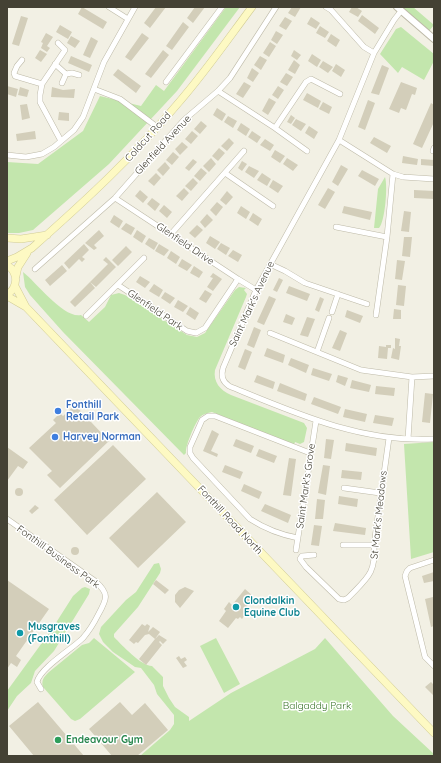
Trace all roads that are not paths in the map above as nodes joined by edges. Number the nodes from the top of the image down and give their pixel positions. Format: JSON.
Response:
{"nodes":[{"id":1,"x":109,"y":7,"type":"edge"},
{"id":2,"x":135,"y":7,"type":"edge"},
{"id":3,"x":222,"y":7,"type":"edge"},
{"id":4,"x":252,"y":7,"type":"edge"},
{"id":5,"x":276,"y":7,"type":"edge"},
{"id":6,"x":326,"y":7,"type":"edge"},
{"id":7,"x":399,"y":9,"type":"edge"},
{"id":8,"x":128,"y":19,"type":"junction"},
{"id":9,"x":434,"y":39,"type":"edge"},
{"id":10,"x":58,"y":43,"type":"dead end"},
{"id":11,"x":374,"y":53,"type":"junction"},
{"id":12,"x":22,"y":60,"type":"dead end"},
{"id":13,"x":55,"y":64,"type":"junction"},
{"id":14,"x":66,"y":74,"type":"junction"},
{"id":15,"x":79,"y":75,"type":"dead end"},
{"id":16,"x":166,"y":82,"type":"dead end"},
{"id":17,"x":62,"y":83,"type":"dead end"},
{"id":18,"x":42,"y":84,"type":"junction"},
{"id":19,"x":94,"y":89,"type":"junction"},
{"id":20,"x":218,"y":91,"type":"junction"},
{"id":21,"x":340,"y":94,"type":"dead end"},
{"id":22,"x":157,"y":127,"type":"junction"},
{"id":23,"x":275,"y":128,"type":"junction"},
{"id":24,"x":339,"y":140,"type":"junction"},
{"id":25,"x":61,"y":141,"type":"junction"},
{"id":26,"x":244,"y":151,"type":"dead end"},
{"id":27,"x":306,"y":151,"type":"dead end"},
{"id":28,"x":7,"y":156,"type":"edge"},
{"id":29,"x":225,"y":173,"type":"junction"},
{"id":30,"x":393,"y":174,"type":"junction"},
{"id":31,"x":434,"y":179,"type":"edge"},
{"id":32,"x":115,"y":198,"type":"junction"},
{"id":33,"x":273,"y":206,"type":"dead end"},
{"id":34,"x":336,"y":227,"type":"dead end"},
{"id":35,"x":171,"y":234,"type":"junction"},
{"id":36,"x":47,"y":235,"type":"junction"},
{"id":37,"x":387,"y":237,"type":"junction"},
{"id":38,"x":7,"y":238,"type":"edge"},
{"id":39,"x":28,"y":251,"type":"junction"},
{"id":40,"x":144,"y":258,"type":"dead end"},
{"id":41,"x":7,"y":261,"type":"edge"},
{"id":42,"x":270,"y":264,"type":"junction"},
{"id":43,"x":7,"y":265,"type":"edge"},
{"id":44,"x":35,"y":269,"type":"dead end"},
{"id":45,"x":16,"y":276,"type":"junction"},
{"id":46,"x":238,"y":279,"type":"junction"},
{"id":47,"x":118,"y":285,"type":"junction"},
{"id":48,"x":16,"y":286,"type":"junction"},
{"id":49,"x":256,"y":290,"type":"junction"},
{"id":50,"x":338,"y":294,"type":"junction"},
{"id":51,"x":7,"y":296,"type":"edge"},
{"id":52,"x":367,"y":304,"type":"dead end"},
{"id":53,"x":26,"y":307,"type":"junction"},
{"id":54,"x":332,"y":312,"type":"dead end"},
{"id":55,"x":376,"y":315,"type":"dead end"},
{"id":56,"x":86,"y":316,"type":"dead end"},
{"id":57,"x":330,"y":318,"type":"dead end"},
{"id":58,"x":270,"y":333,"type":"dead end"},
{"id":59,"x":317,"y":352,"type":"junction"},
{"id":60,"x":434,"y":376,"type":"edge"},
{"id":61,"x":412,"y":377,"type":"junction"},
{"id":62,"x":316,"y":421,"type":"junction"},
{"id":63,"x":388,"y":438,"type":"junction"},
{"id":64,"x":408,"y":439,"type":"junction"},
{"id":65,"x":434,"y":439,"type":"edge"},
{"id":66,"x":310,"y":453,"type":"junction"},
{"id":67,"x":344,"y":488,"type":"dead end"},
{"id":68,"x":380,"y":493,"type":"junction"},
{"id":69,"x":7,"y":520,"type":"edge"},
{"id":70,"x":298,"y":538,"type":"junction"},
{"id":71,"x":343,"y":545,"type":"dead end"},
{"id":72,"x":374,"y":545,"type":"junction"},
{"id":73,"x":296,"y":550,"type":"dead end"},
{"id":74,"x":314,"y":555,"type":"dead end"},
{"id":75,"x":434,"y":560,"type":"edge"},
{"id":76,"x":434,"y":666,"type":"edge"},
{"id":77,"x":41,"y":689,"type":"dead end"},
{"id":78,"x":434,"y":733,"type":"edge"}],
"edges":[{"from":1,"to":8,"type":"street"},
{"from":2,"to":8,"type":"street"},
{"from":3,"to":16,"type":"street"},
{"from":4,"to":22,"type":"main road","name":"Coldcut Road"},
{"from":5,"to":20,"type":"street","name":"Glenfield Avenue"},
{"from":6,"to":11,"type":"street"},
{"from":7,"to":9,"type":"street"},
{"from":7,"to":11,"type":"street","name":"Saint Mark's Avenue"},
{"from":8,"to":19,"type":"street"},
{"from":10,"to":13,"type":"street"},
{"from":11,"to":24,"type":"street","name":"Saint Mark's Avenue"},
{"from":12,"to":18,"type":"street"},
{"from":13,"to":14,"type":"street"},
{"from":13,"to":18,"type":"street"},
{"from":14,"to":15,"type":"street"},
{"from":14,"to":17,"type":"street"},
{"from":18,"to":25,"type":"street"},
{"from":19,"to":22,"type":"street"},
{"from":19,"to":25,"type":"street"},
{"from":20,"to":23,"type":"street"},
{"from":20,"to":32,"type":"street","name":"Glenfield Avenue"},
{"from":21,"to":23,"type":"street"},
{"from":22,"to":36,"type":"main road","name":"Coldcut Road"},
{"from":23,"to":27,"type":"street"},
{"from":24,"to":30,"type":"street"},
{"from":24,"to":42,"type":"street","name":"Saint Mark's Avenue"},
{"from":25,"to":28,"type":"street"},
{"from":26,"to":29,"type":"street"},
{"from":29,"to":33,"type":"street"},
{"from":29,"to":35,"type":"street"},
{"from":30,"to":31,"type":"street"},
{"from":30,"to":37,"type":"street"},
{"from":32,"to":35,"type":"street","name":"Glenfield Drive"},
{"from":32,"to":44,"type":"street","name":"Glenfield Avenue"},
{"from":34,"to":37,"type":"street"},
{"from":35,"to":46,"type":"street","name":"Glenfield Drive"},
{"from":36,"to":38,"type":"main road"},
{"from":36,"to":39,"type":"main road","name":"Coldcut Road"},
{"from":37,"to":55,"type":"street"},
{"from":39,"to":41,"type":"main road"},
{"from":39,"to":45,"type":"main road"},
{"from":40,"to":47,"type":"street","name":"Glenfield Park"},
{"from":42,"to":49,"type":"street","name":"Saint Mark's Avenue"},
{"from":42,"to":50,"type":"street"},
{"from":43,"to":45,"type":"main road"},
{"from":45,"to":48,"type":"main road","name":"Fonthill Road North"},
{"from":46,"to":47,"type":"street","name":"Glenfield Park"},
{"from":46,"to":49,"type":"street","name":"Glenfield Drive"},
{"from":47,"to":56,"type":"street","name":"Glenfield Park"},
{"from":48,"to":51,"type":"main road","name":"Fonthill Road North"},
{"from":48,"to":53,"type":"main road","name":"Fonthill Road North"},
{"from":49,"to":62,"type":"street","name":"Saint Mark's Avenue"},
{"from":50,"to":52,"type":"street"},
{"from":50,"to":54,"type":"street"},
{"from":51,"to":53,"type":"main road","name":"Fonthill Road North"},
{"from":53,"to":78,"type":"main road","name":"Fonthill Road North"},
{"from":57,"to":59,"type":"street"},
{"from":58,"to":59,"type":"street"},
{"from":59,"to":61,"type":"street"},
{"from":60,"to":61,"type":"street"},
{"from":61,"to":64,"type":"street"},
{"from":62,"to":63,"type":"street","name":"Saint Mark's Avenue"},
{"from":62,"to":66,"type":"street","name":"Saint Mark's Grove"},
{"from":63,"to":64,"type":"street","name":"Saint Mark's Avenue"},
{"from":63,"to":68,"type":"street","name":"St Mark's Meadows"},
{"from":64,"to":65,"type":"street","name":"Saint Mark's Avenue"},
{"from":66,"to":70,"type":"street","name":"Saint Mark's Grove"},
{"from":66,"to":70,"type":"street"},
{"from":67,"to":68,"type":"street"},
{"from":68,"to":72,"type":"street","name":"St Mark's Meadows"},
{"from":69,"to":77,"type":"street","name":"Fonthill Business Park"},
{"from":70,"to":73,"type":"street","name":"Saint Mark's Grove"},
{"from":71,"to":72,"type":"street"},
{"from":72,"to":74,"type":"street","name":"St Mark's Meadows"},
{"from":75,"to":76,"type":"street"}]}
